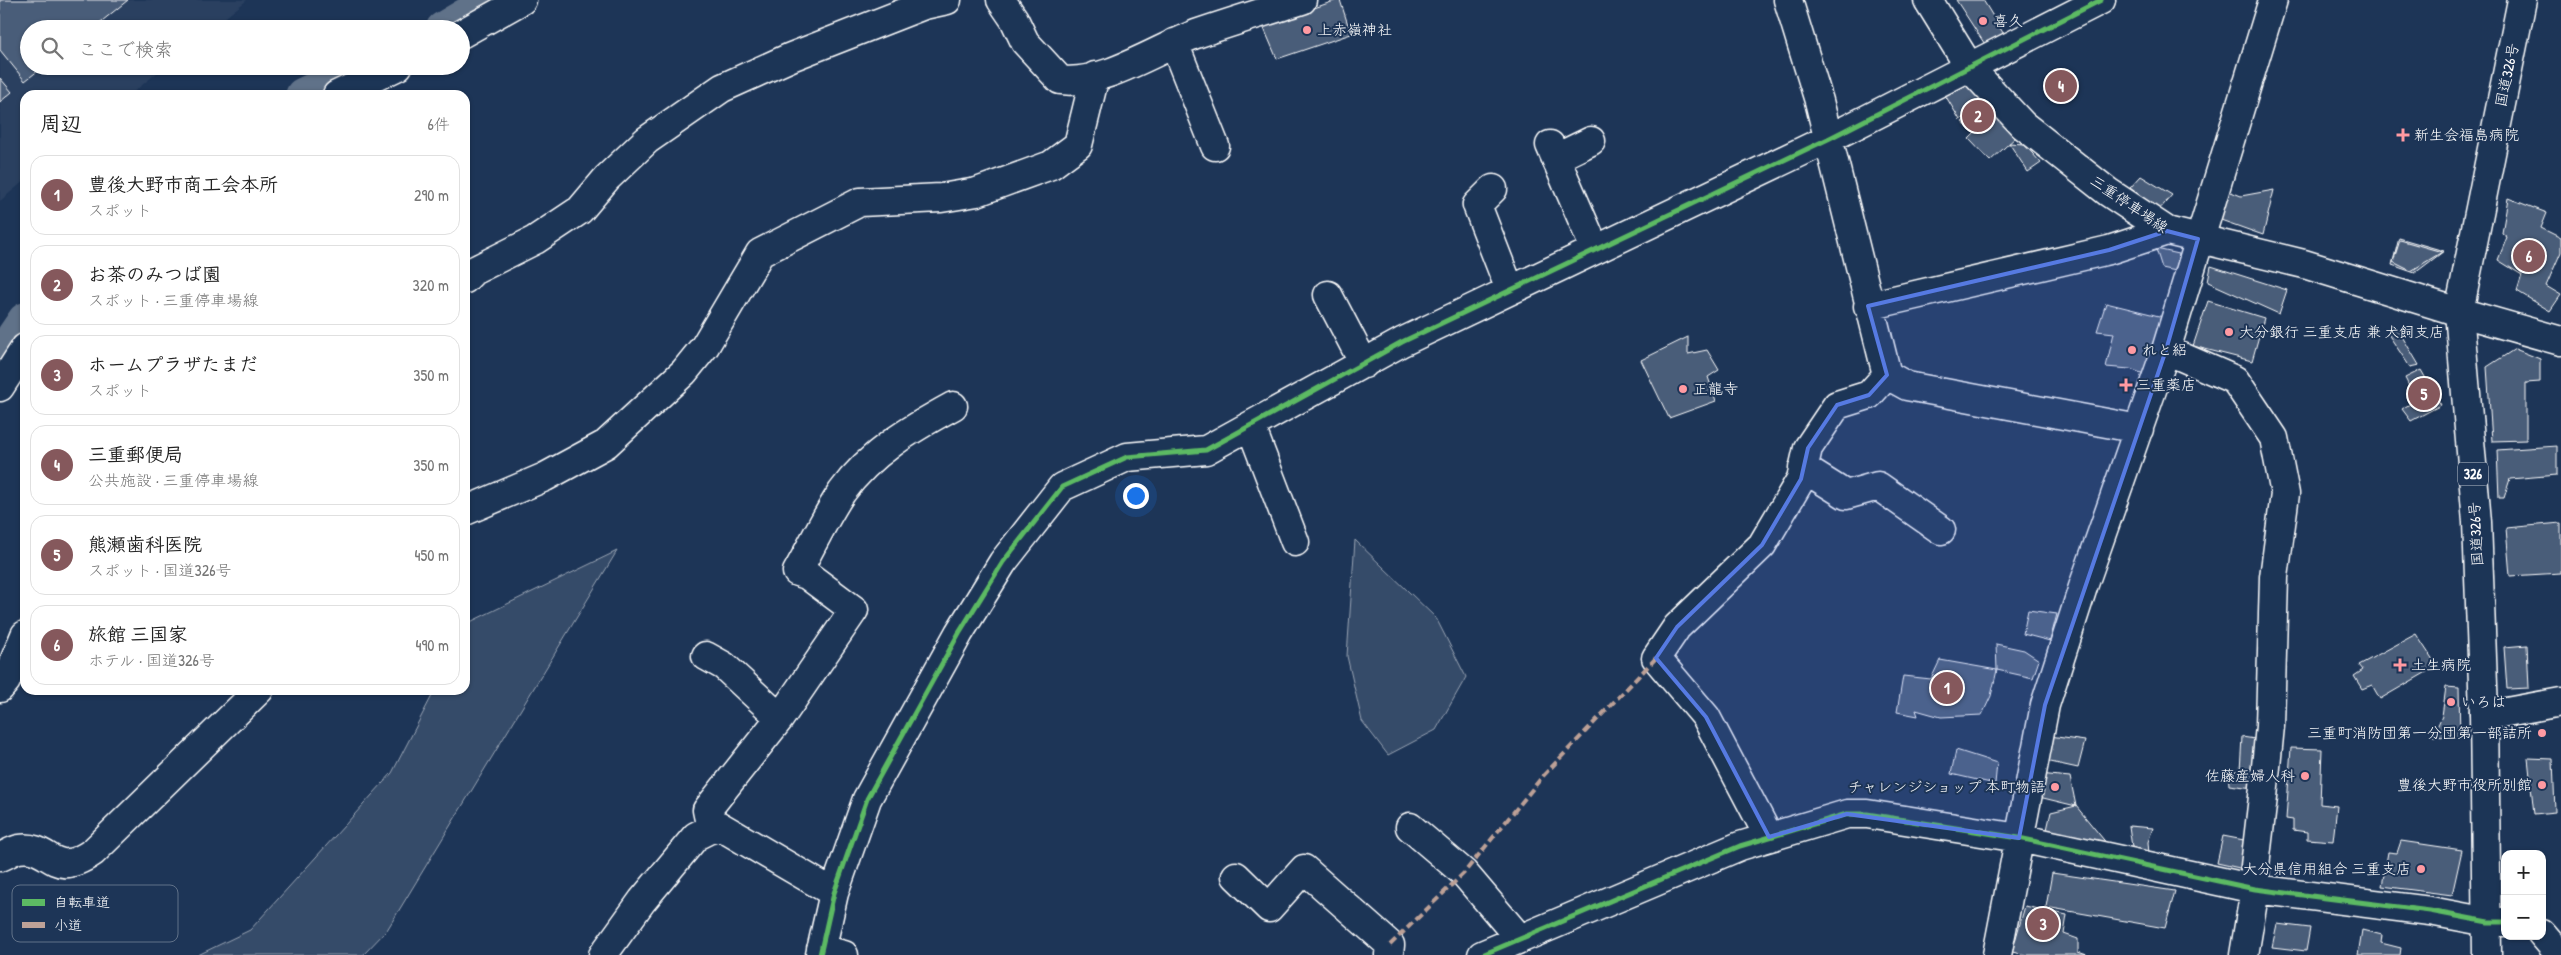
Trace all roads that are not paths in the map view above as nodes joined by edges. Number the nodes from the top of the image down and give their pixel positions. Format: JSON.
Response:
{"nodes":[{"id":1,"x":522,"y":0,"type":"edge"},
{"id":2,"x":947,"y":0,"type":"edge"},
{"id":3,"x":1001,"y":0,"type":"edge"},
{"id":4,"x":1302,"y":0,"type":"edge"},
{"id":5,"x":1788,"y":0,"type":"edge"},
{"id":6,"x":1928,"y":0,"type":"edge"},
{"id":7,"x":2101,"y":0,"type":"edge"},
{"id":8,"x":2273,"y":0,"type":"edge"},
{"id":9,"x":2522,"y":0,"type":"edge"},
{"id":10,"x":470,"y":29,"type":"edge"},
{"id":11,"x":1174,"y":43,"type":"junction"},
{"id":12,"x":1970,"y":68,"type":"junction"},
{"id":13,"x":379,"y":75,"type":"edge"},
{"id":14,"x":1095,"y":76,"type":"junction"},
{"id":15,"x":348,"y":90,"type":"edge"},
{"id":16,"x":1828,"y":139,"type":"junction"},
{"id":17,"x":1591,"y":141,"type":"dead end"},
{"id":18,"x":1215,"y":146,"type":"dead end"},
{"id":19,"x":1493,"y":190,"type":"dead end"},
{"id":20,"x":2167,"y":231,"type":"junction"},
{"id":21,"x":2198,"y":239,"type":"junction"},
{"id":22,"x":1595,"y":249,"type":"junction"},
{"id":23,"x":470,"y":274,"type":"edge"},
{"id":24,"x":1510,"y":290,"type":"junction"},
{"id":25,"x":1328,"y":295,"type":"dead end"},
{"id":26,"x":1868,"y":306,"type":"junction"},
{"id":27,"x":2459,"y":312,"type":"junction"},
{"id":28,"x":2561,"y":341,"type":"edge"},
{"id":29,"x":2166,"y":350,"type":"junction"},
{"id":30,"x":20,"y":356,"type":"edge"},
{"id":31,"x":1364,"y":364,"type":"junction"},
{"id":32,"x":1887,"y":375,"type":"junction"},
{"id":33,"x":0,"y":388,"type":"edge"},
{"id":34,"x":953,"y":406,"type":"dead end"},
{"id":35,"x":1251,"y":427,"type":"junction"},
{"id":36,"x":2138,"y":429,"type":"junction"},
{"id":37,"x":1803,"y":468,"type":"junction"},
{"id":38,"x":470,"y":510,"type":"edge"},
{"id":39,"x":1941,"y":530,"type":"dead end"},
{"id":40,"x":1296,"y":542,"type":"dead end"},
{"id":41,"x":20,"y":647,"type":"edge"},
{"id":42,"x":706,"y":656,"type":"dead end"},
{"id":43,"x":0,"y":688,"type":"edge"},
{"id":44,"x":254,"y":695,"type":"edge"},
{"id":45,"x":2561,"y":702,"type":"edge"},
{"id":46,"x":2484,"y":712,"type":"junction"},
{"id":47,"x":780,"y":718,"type":"junction"},
{"id":48,"x":1410,"y":827,"type":"dead end"},
{"id":49,"x":711,"y":829,"type":"junction"},
{"id":50,"x":1769,"y":837,"type":"junction"},
{"id":51,"x":2019,"y":838,"type":"junction"},
{"id":52,"x":0,"y":857,"type":"edge"},
{"id":53,"x":1236,"y":876,"type":"dead end"},
{"id":54,"x":2255,"y":889,"type":"junction"},
{"id":55,"x":834,"y":893,"type":"junction"},
{"id":56,"x":2497,"y":922,"type":"edge"},
{"id":57,"x":1520,"y":939,"type":"junction"},
{"id":58,"x":2546,"y":939,"type":"edge"},
{"id":59,"x":828,"y":953,"type":"edge"},
{"id":60,"x":603,"y":955,"type":"edge"},
{"id":61,"x":1389,"y":955,"type":"edge"},
{"id":62,"x":1482,"y":955,"type":"edge"},
{"id":63,"x":1997,"y":955,"type":"edge"},
{"id":64,"x":2244,"y":955,"type":"edge"},
{"id":65,"x":2488,"y":955,"type":"edge"},
{"id":66,"x":2560,"y":955,"type":"edge"}],
"edges":[{"from":1,"to":10,"type":"main road"},
{"from":2,"to":23,"type":"main road"},
{"from":3,"to":14,"type":"main road"},
{"from":4,"to":11,"type":"main road"},
{"from":5,"to":16,"type":"main road"},
{"from":6,"to":12,"type":"main road","name":"三重停車場線"},
{"from":7,"to":12,"type":"main road"},
{"from":8,"to":21,"type":"main road"},
{"from":9,"to":27,"type":"main road","name":"国道326号","number":"326"},
{"from":11,"to":14,"type":"main road"},
{"from":11,"to":18,"type":"main road"},
{"from":12,"to":16,"type":"main road"},
{"from":12,"to":20,"type":"main road","name":"三重停車場線"},
{"from":13,"to":15,"type":"main road"},
{"from":14,"to":38,"type":"main road"},
{"from":16,"to":22,"type":"main road"},
{"from":16,"to":26,"type":"main road"},
{"from":17,"to":22,"type":"main road"},
{"from":19,"to":24,"type":"main road"},
{"from":20,"to":21,"type":"main road","name":"三重停車場線"},
{"from":20,"to":26,"type":"main road"},
{"from":21,"to":27,"type":"main road","name":"三重停車場線"},
{"from":21,"to":29,"type":"main road"},
{"from":22,"to":24,"type":"main road"},
{"from":24,"to":31,"type":"main road"},
{"from":25,"to":31,"type":"main road"},
{"from":26,"to":32,"type":"main road"},
{"from":27,"to":28,"type":"main road","name":"三重停車場線"},
{"from":27,"to":46,"type":"main road","name":"国道326号","number":"326"},
{"from":29,"to":36,"type":"main road"},
{"from":29,"to":54,"type":"main road"},
{"from":30,"to":33,"type":"main road"},
{"from":31,"to":35,"type":"main road"},
{"from":32,"to":36,"type":"main road"},
{"from":32,"to":37,"type":"main road"},
{"from":34,"to":47,"type":"main road"},
{"from":35,"to":40,"type":"main road"},
{"from":35,"to":55,"type":"main road"},
{"from":36,"to":51,"type":"main road"},
{"from":37,"to":39,"type":"main road"},
{"from":37,"to":50,"type":"main road"},
{"from":41,"to":43,"type":"main road"},
{"from":42,"to":47,"type":"main road"},
{"from":44,"to":52,"type":"main road"},
{"from":45,"to":46,"type":"main road"},
{"from":46,"to":56,"type":"main road","name":"国道326号","number":"326"},
{"from":47,"to":49,"type":"main road"},
{"from":48,"to":57,"type":"main road"},
{"from":49,"to":55,"type":"main road"},
{"from":49,"to":60,"type":"main road"},
{"from":50,"to":51,"type":"main road"},
{"from":50,"to":57,"type":"main road"},
{"from":51,"to":54,"type":"main road"},
{"from":51,"to":63,"type":"main road"},
{"from":53,"to":61,"type":"main road"},
{"from":54,"to":56,"type":"main road"},
{"from":54,"to":64,"type":"main road"},
{"from":55,"to":59,"type":"main road"},
{"from":56,"to":65,"type":"main road","name":"国道326号","number":"326"},
{"from":57,"to":62,"type":"main road"},
{"from":58,"to":66,"type":"main road"}]}
